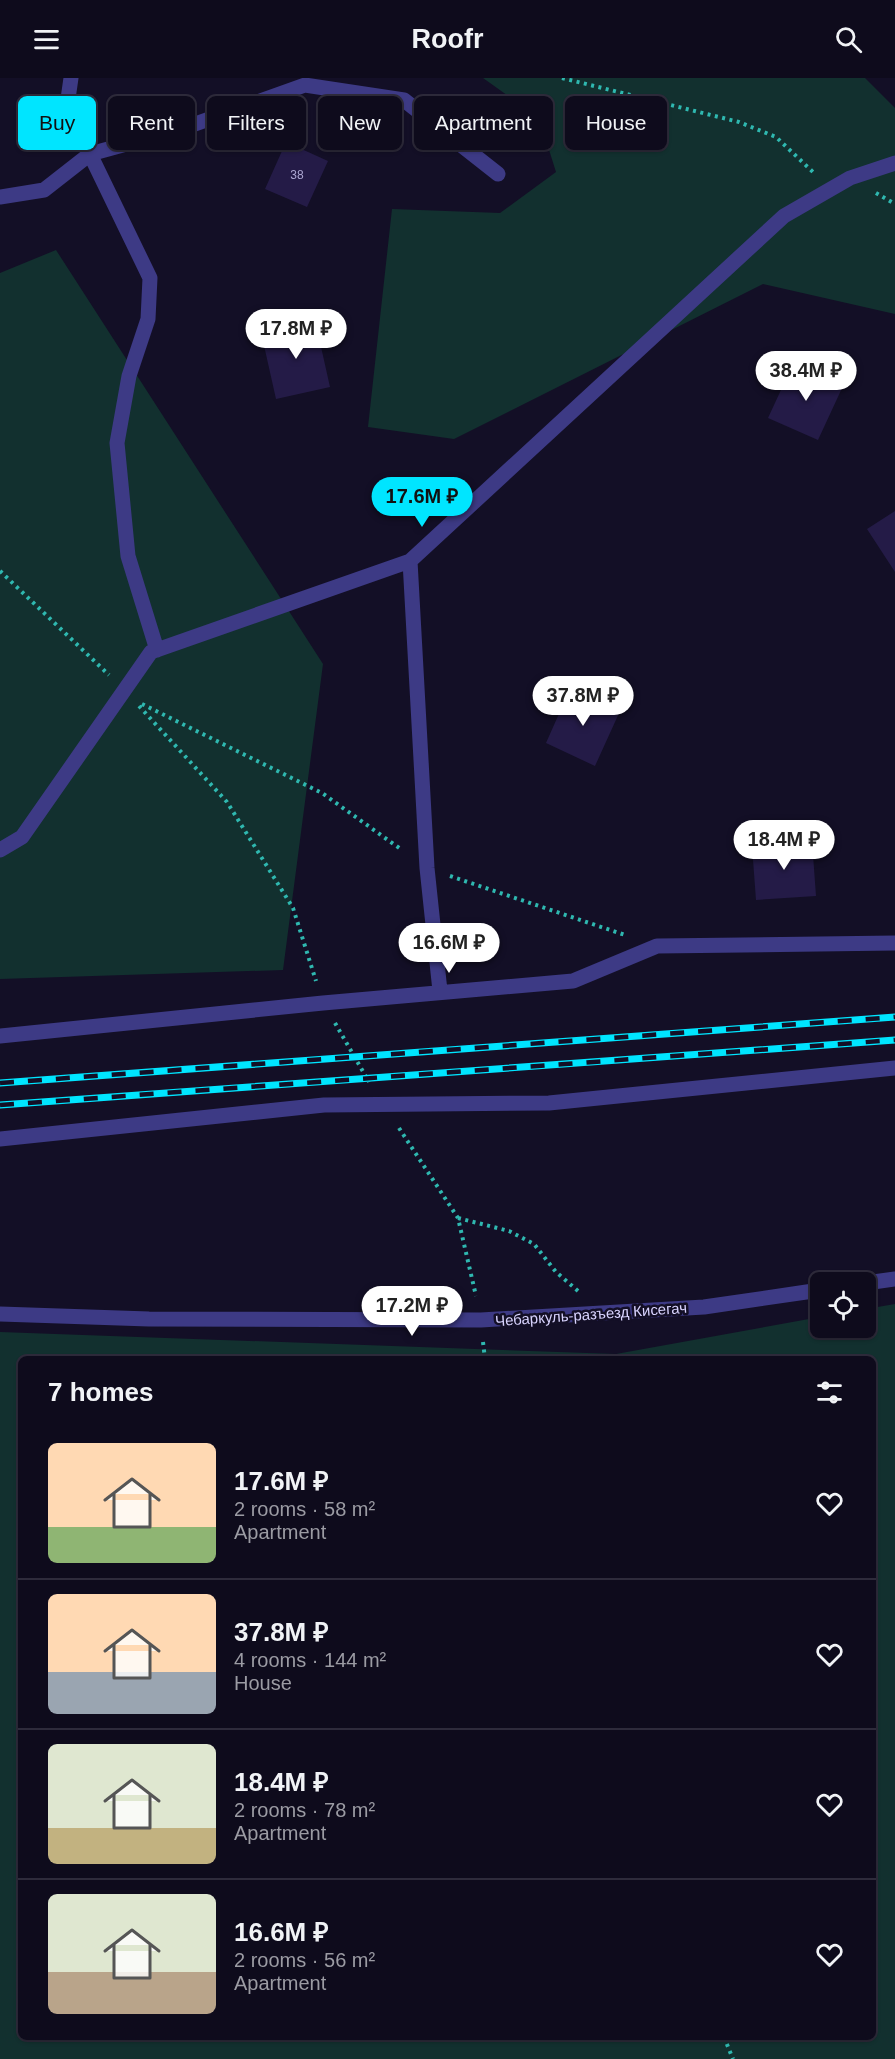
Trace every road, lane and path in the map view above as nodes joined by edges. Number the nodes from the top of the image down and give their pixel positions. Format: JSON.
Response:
{"nodes":[{"id":1,"x":71,"y":78,"type":"edge"},
{"id":2,"x":562,"y":78,"type":"edge"},
{"id":3,"x":90,"y":154,"type":"junction"},
{"id":4,"x":895,"y":163,"type":"edge"},
{"id":5,"x":498,"y":174,"type":"dead end"},
{"id":6,"x":850,"y":178,"type":"junction"},
{"id":7,"x":0,"y":197,"type":"edge"},
{"id":8,"x":410,"y":561,"type":"junction"},
{"id":9,"x":0,"y":571,"type":"edge"},
{"id":10,"x":157,"y":650,"type":"junction"},
{"id":11,"x":117,"y":683,"type":"dead end"},
{"id":12,"x":0,"y":850,"type":"edge"},
{"id":13,"x":427,"y":868,"type":"junction"},
{"id":14,"x":895,"y":943,"type":"edge"},
{"id":15,"x":657,"y":946,"type":"junction"},
{"id":16,"x":440,"y":992,"type":"junction"},
{"id":17,"x":323,"y":1003,"type":"junction"},
{"id":18,"x":0,"y":1036,"type":"edge"},
{"id":19,"x":895,"y":1068,"type":"edge"},
{"id":20,"x":383,"y":1104,"type":"junction"},
{"id":21,"x":0,"y":1139,"type":"edge"},
{"id":22,"x":458,"y":1218,"type":"junction"},
{"id":23,"x":895,"y":1279,"type":"edge"},
{"id":24,"x":876,"y":1282,"type":"edge"},
{"id":25,"x":810,"y":1291,"type":"edge"},
{"id":26,"x":604,"y":1313,"type":"junction"},
{"id":27,"x":0,"y":1314,"type":"edge"},
{"id":28,"x":481,"y":1320,"type":"junction"},
{"id":29,"x":485,"y":1356,"type":"edge"},
{"id":30,"x":725,"y":2040,"type":"edge"},
{"id":31,"x":733,"y":2059,"type":"edge"}],
"edges":[{"from":1,"to":3,"type":"street"},
{"from":2,"to":6,"type":"path"},
{"from":3,"to":5,"type":"street"},
{"from":3,"to":7,"type":"street"},
{"from":3,"to":10,"type":"street"},
{"from":4,"to":6,"type":"street"},
{"from":6,"to":8,"type":"street"},
{"from":8,"to":10,"type":"street"},
{"from":8,"to":13,"type":"street"},
{"from":9,"to":11,"type":"path"},
{"from":10,"to":12,"type":"street"},
{"from":13,"to":15,"type":"path"},
{"from":13,"to":16,"type":"street"},
{"from":13,"to":17,"type":"path"},
{"from":14,"to":15,"type":"street"},
{"from":15,"to":16,"type":"street"},
{"from":16,"to":17,"type":"street"},
{"from":17,"to":18,"type":"street"},
{"from":17,"to":20,"type":"path"},
{"from":19,"to":20,"type":"street"},
{"from":20,"to":21,"type":"street"},
{"from":20,"to":22,"type":"path"},
{"from":22,"to":26,"type":"path"},
{"from":22,"to":28,"type":"path"},
{"from":23,"to":24,"type":"street"},
{"from":25,"to":26,"type":"street","name":"Чебаркуль-разъезд Кисегач"},
{"from":26,"to":28,"type":"street","name":"Чебаркуль-разъезд Кисегач"},
{"from":27,"to":28,"type":"street","name":"Чебаркуль-разъезд Кисегач"},
{"from":28,"to":29,"type":"path"},
{"from":30,"to":31,"type":"path"}]}
